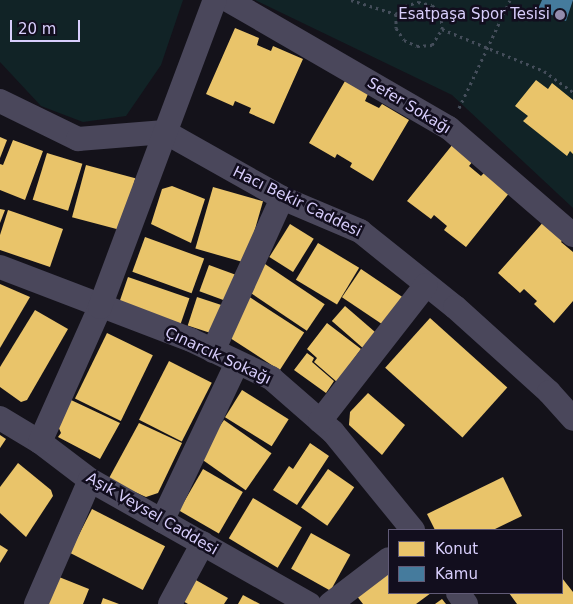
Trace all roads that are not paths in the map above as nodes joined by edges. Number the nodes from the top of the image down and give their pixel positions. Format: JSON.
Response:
{"nodes":[{"id":1,"x":215,"y":0,"type":"edge"},
{"id":2,"x":228,"y":0,"type":"edge"},
{"id":3,"x":0,"y":101,"type":"edge"},
{"id":4,"x":165,"y":132,"type":"junction"},
{"id":5,"x":282,"y":198,"type":"junction"},
{"id":6,"x":573,"y":234,"type":"edge"},
{"id":7,"x":0,"y":267,"type":"edge"},
{"id":8,"x":426,"y":285,"type":"junction"},
{"id":9,"x":100,"y":307,"type":"junction"},
{"id":10,"x":213,"y":351,"type":"junction"},
{"id":11,"x":238,"y":363,"type":"junction"},
{"id":12,"x":0,"y":418,"type":"edge"},
{"id":13,"x":573,"y":419,"type":"edge"},
{"id":14,"x":320,"y":421,"type":"junction"},
{"id":15,"x":40,"y":442,"type":"junction"},
{"id":16,"x":90,"y":480,"type":"junction"},
{"id":17,"x":162,"y":521,"type":"junction"},
{"id":18,"x":412,"y":529,"type":"edge"},
{"id":19,"x":203,"y":543,"type":"junction"},
{"id":20,"x":388,"y":560,"type":"edge"},
{"id":21,"x":36,"y":604,"type":"edge"},
{"id":22,"x":170,"y":604,"type":"edge"},
{"id":23,"x":309,"y":604,"type":"edge"},
{"id":24,"x":330,"y":604,"type":"edge"}],
"edges":[{"from":1,"to":4,"type":"street"},
{"from":2,"to":6,"type":"street","name":"Sefer Sokağı"},
{"from":3,"to":4,"type":"street"},
{"from":4,"to":5,"type":"street","name":"Hacı Bekir Caddesi"},
{"from":4,"to":9,"type":"street"},
{"from":5,"to":8,"type":"street","name":"Hacı Bekir Caddesi"},
{"from":5,"to":10,"type":"street"},
{"from":7,"to":9,"type":"street","name":"Çınarcık Sokağı"},
{"from":8,"to":13,"type":"street","name":"Hacı Bekir Caddesi"},
{"from":8,"to":14,"type":"street"},
{"from":9,"to":10,"type":"street","name":"Çınarcık Sokağı"},
{"from":9,"to":15,"type":"street"},
{"from":10,"to":11,"type":"street","name":"Çınarcık Sokağı"},
{"from":11,"to":14,"type":"street","name":"Çınarcık Sokağı"},
{"from":11,"to":17,"type":"street"},
{"from":12,"to":15,"type":"street","name":"Aşık Veysel Caddesi"},
{"from":14,"to":18,"type":"street","name":"Çınarcık Sokağı"},
{"from":15,"to":16,"type":"street","name":"Aşık Veysel Caddesi"},
{"from":16,"to":17,"type":"street","name":"Aşık Veysel Caddesi"},
{"from":16,"to":21,"type":"street"},
{"from":17,"to":19,"type":"street","name":"Aşık Veysel Caddesi"},
{"from":19,"to":22,"type":"street"},
{"from":19,"to":23,"type":"street","name":"Aşık Veysel Caddesi"},
{"from":20,"to":24,"type":"street"}]}
